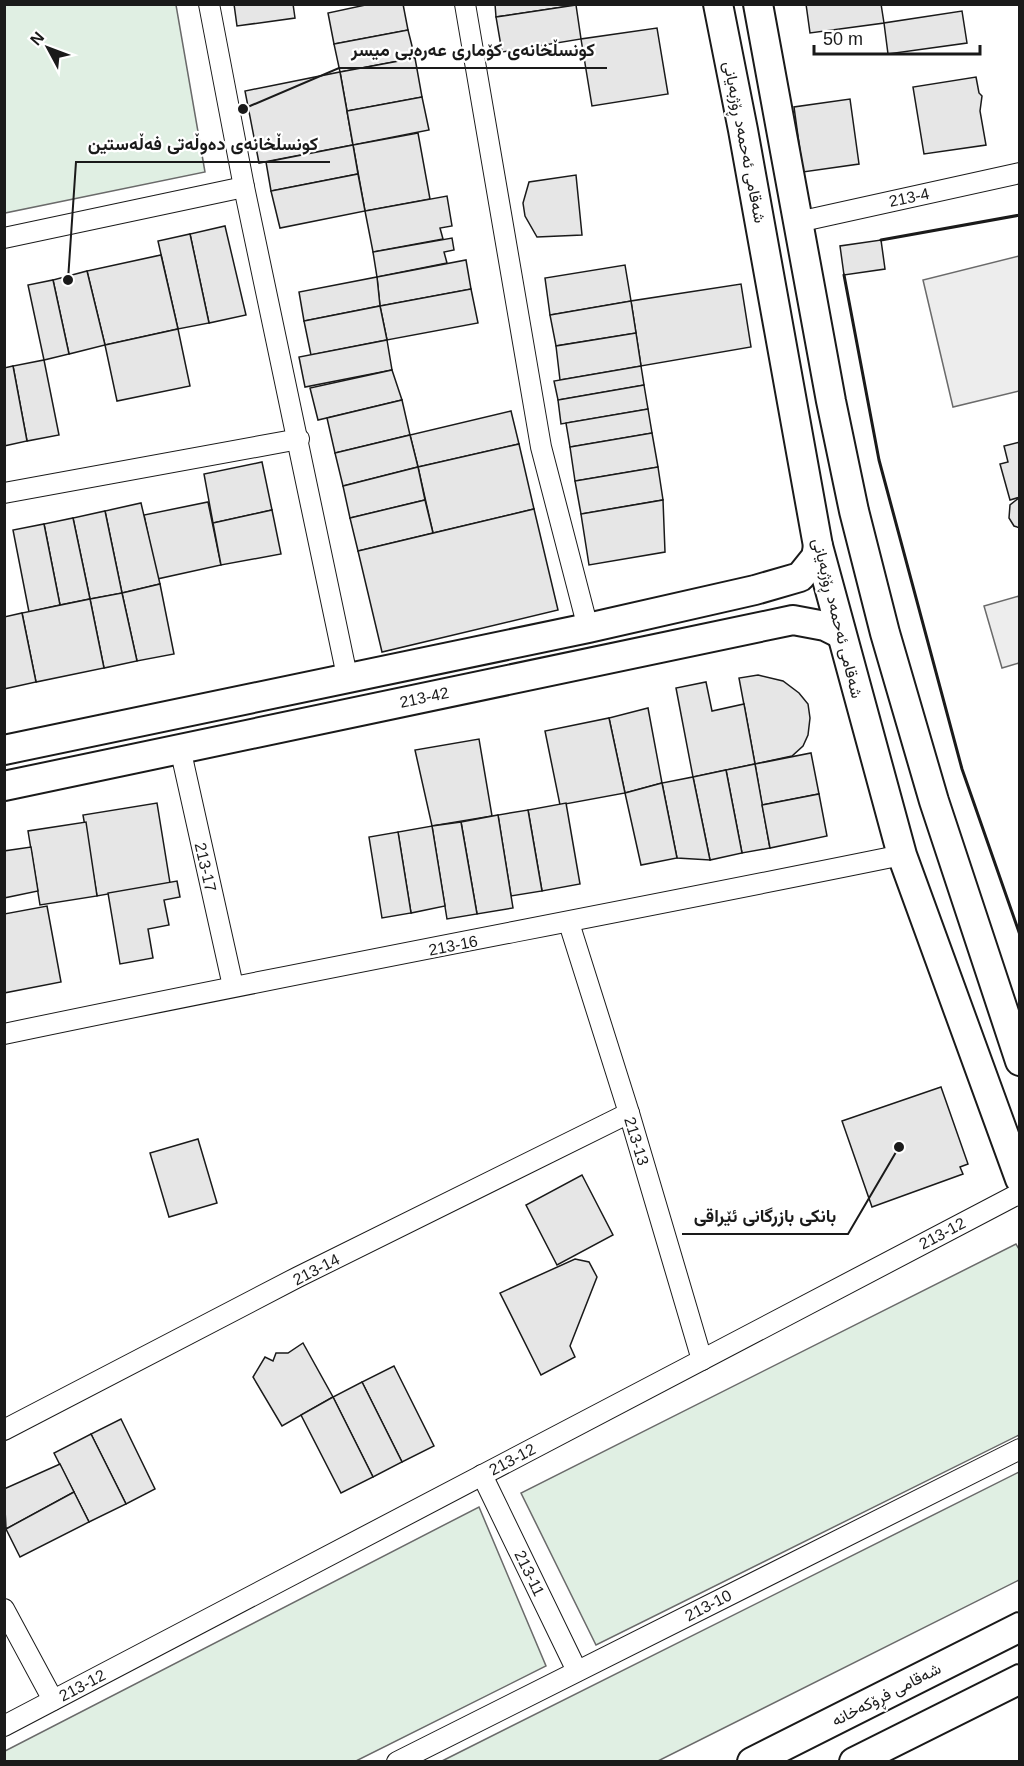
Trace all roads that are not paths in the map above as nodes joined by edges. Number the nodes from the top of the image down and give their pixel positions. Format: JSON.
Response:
{"nodes":[{"id":1,"x":209,"y":4,"type":"edge"},
{"id":2,"x":465,"y":4,"type":"edge"},
{"id":3,"x":718,"y":4,"type":"edge"},
{"id":4,"x":758,"y":4,"type":"edge"},
{"id":5,"x":1020,"y":173,"type":"edge"},
{"id":6,"x":244,"y":187,"type":"junction"},
{"id":7,"x":798,"y":222,"type":"junction"},
{"id":8,"x":4,"y":238,"type":"edge"},
{"id":9,"x":299,"y":440,"type":"junction"},
{"id":10,"x":4,"y":493,"type":"edge"},
{"id":11,"x":818,"y":546,"type":"junction"},
{"id":12,"x":588,"y":628,"type":"junction"},
{"id":13,"x":842,"y":634,"type":"junction"},
{"id":14,"x":347,"y":676,"type":"junction"},
{"id":15,"x":180,"y":748,"type":"junction"},
{"id":16,"x":4,"y":750,"type":"edge"},
{"id":17,"x":4,"y":786,"type":"edge"},
{"id":18,"x":902,"y":855,"type":"junction"},
{"id":19,"x":569,"y":923,"type":"junction"},
{"id":20,"x":233,"y":986,"type":"junction"},
{"id":21,"x":996,"y":993,"type":"junction"},
{"id":22,"x":958,"y":1007,"type":"junction"},
{"id":23,"x":4,"y":1034,"type":"edge"},
{"id":24,"x":1020,"y":1061,"type":"edge"},
{"id":25,"x":629,"y":1113,"type":"junction"},
{"id":26,"x":1020,"y":1179,"type":"edge"},
{"id":27,"x":1020,"y":1193,"type":"edge"},
{"id":28,"x":702,"y":1359,"type":"junction"},
{"id":29,"x":4,"y":1430,"type":"edge"},
{"id":30,"x":1020,"y":1449,"type":"edge"},
{"id":31,"x":482,"y":1475,"type":"junction"},
{"id":32,"x":4,"y":1609,"type":"edge"},
{"id":33,"x":1020,"y":1627,"type":"edge"},
{"id":34,"x":577,"y":1671,"type":"junction"},
{"id":35,"x":1020,"y":1679,"type":"edge"},
{"id":36,"x":53,"y":1700,"type":"junction"},
{"id":37,"x":4,"y":1726,"type":"edge"},
{"id":38,"x":397,"y":1761,"type":"edge"},
{"id":39,"x":752,"y":1761,"type":"edge"},
{"id":40,"x":854,"y":1761,"type":"edge"}],
"edges":[{"from":1,"to":6,"type":"street"},
{"from":2,"to":12,"type":"street"},
{"from":3,"to":11,"type":"street","name":"شەقامی ئەحمەد ڕۆژبەیانی"},
{"from":4,"to":7,"type":"street"},
{"from":5,"to":7,"type":"street","name":"213-4"},
{"from":6,"to":8,"type":"street"},
{"from":6,"to":9,"type":"street"},
{"from":7,"to":21,"type":"street"},
{"from":9,"to":10,"type":"street"},
{"from":9,"to":14,"type":"street"},
{"from":11,"to":12,"type":"street"},
{"from":11,"to":13,"type":"street","name":"شەقامی ئەحمەد ڕۆژبەیانی"},
{"from":12,"to":14,"type":"street"},
{"from":13,"to":15,"type":"street","name":"213-42"},
{"from":13,"to":18,"type":"street","name":"شەقامی ئەحمەد ڕۆژبەیانی"},
{"from":14,"to":16,"type":"street"},
{"from":15,"to":17,"type":"street","name":"213-42"},
{"from":15,"to":20,"type":"street","name":"213-17"},
{"from":18,"to":19,"type":"street","name":"213-16"},
{"from":18,"to":22,"type":"street","name":"شەقامی ئەحمەد ڕۆژبەیانی"},
{"from":19,"to":20,"type":"street","name":"213-16"},
{"from":19,"to":25,"type":"street","name":"213-13"},
{"from":20,"to":23,"type":"street","name":"213-16"},
{"from":21,"to":22,"type":"street"},
{"from":21,"to":24,"type":"street"},
{"from":22,"to":26,"type":"street","name":"شەقامی ئەحمەد ڕۆژبەیانی"},
{"from":25,"to":28,"type":"street","name":"213-13"},
{"from":25,"to":29,"type":"street","name":"213-14"},
{"from":27,"to":28,"type":"street","name":"213-12"},
{"from":28,"to":31,"type":"street","name":"213-12"},
{"from":30,"to":34,"type":"street","name":"213-10"},
{"from":31,"to":34,"type":"street","name":"213-11"},
{"from":31,"to":36,"type":"street","name":"213-12"},
{"from":32,"to":36,"type":"street"},
{"from":33,"to":39,"type":"street","name":"شەقامی فڕۆکەخانە"},
{"from":34,"to":38,"type":"street","name":"213-10"},
{"from":35,"to":40,"type":"street"},
{"from":36,"to":37,"type":"street","name":"213-12"}]}
